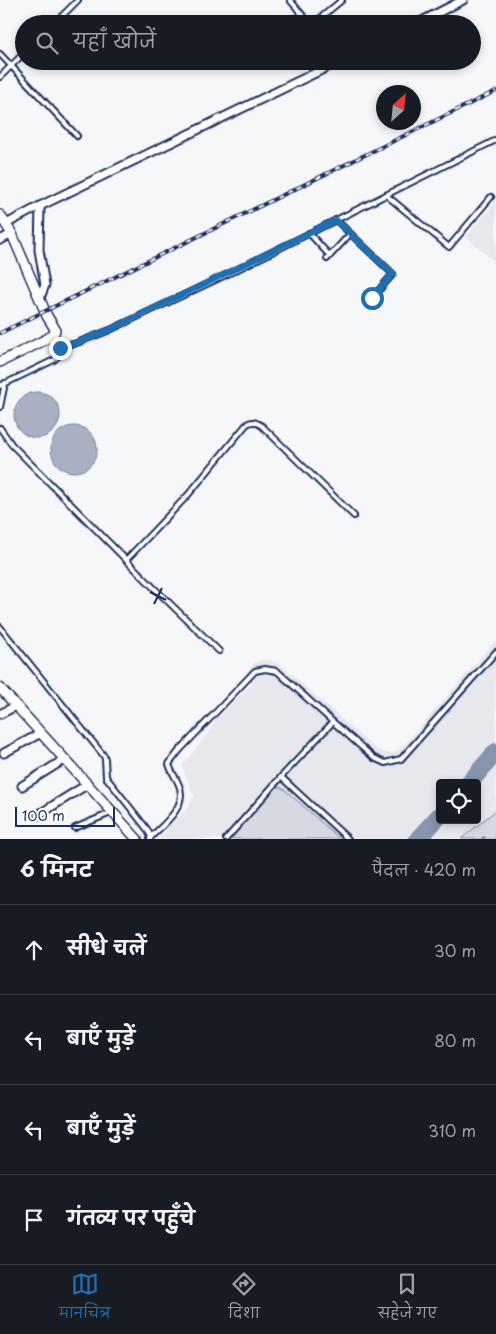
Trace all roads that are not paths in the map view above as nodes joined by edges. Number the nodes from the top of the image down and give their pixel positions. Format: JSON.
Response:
{"nodes":[{"id":1,"x":78,"y":0,"type":"edge"},
{"id":2,"x":290,"y":0,"type":"edge"},
{"id":3,"x":342,"y":0,"type":"edge"},
{"id":4,"x":463,"y":0,"type":"edge"},
{"id":5,"x":63,"y":15,"type":"edge"},
{"id":6,"x":304,"y":15,"type":"edge"},
{"id":7,"x":323,"y":15,"type":"edge"},
{"id":8,"x":434,"y":15,"type":"edge"},
{"id":9,"x":0,"y":54,"type":"edge"},
{"id":10,"x":15,"y":62,"type":"edge"},
{"id":11,"x":11,"y":66,"type":"junction"},
{"id":12,"x":321,"y":70,"type":"edge"},
{"id":13,"x":0,"y":77,"type":"edge"},
{"id":14,"x":77,"y":136,"type":"dead end"},
{"id":15,"x":496,"y":140,"type":"edge"},
{"id":16,"x":386,"y":195,"type":"junction"},
{"id":17,"x":491,"y":197,"type":"dead end"},
{"id":18,"x":40,"y":206,"type":"junction"},
{"id":19,"x":0,"y":215,"type":"edge"},
{"id":20,"x":336,"y":220,"type":"junction"},
{"id":21,"x":6,"y":224,"type":"junction"},
{"id":22,"x":12,"y":234,"type":"junction"},
{"id":23,"x":309,"y":234,"type":"junction"},
{"id":24,"x":350,"y":234,"type":"junction"},
{"id":25,"x":0,"y":240,"type":"edge"},
{"id":26,"x":40,"y":298,"type":"junction"},
{"id":27,"x":372,"y":298,"type":"dead end"},
{"id":28,"x":51,"y":336,"type":"junction"},
{"id":29,"x":58,"y":344,"type":"junction"},
{"id":30,"x":0,"y":362,"type":"edge"},
{"id":31,"x":5,"y":383,"type":"junction"},
{"id":32,"x":0,"y":386,"type":"edge"},
{"id":33,"x":0,"y":407,"type":"edge"},
{"id":34,"x":0,"y":430,"type":"edge"},
{"id":35,"x":354,"y":516,"type":"dead end"},
{"id":36,"x":126,"y":560,"type":"junction"},
{"id":37,"x":0,"y":627,"type":"edge"},
{"id":38,"x":219,"y":651,"type":"dead end"},
{"id":39,"x":496,"y":652,"type":"edge"},
{"id":40,"x":0,"y":688,"type":"edge"},
{"id":41,"x":16,"y":706,"type":"junction"},
{"id":42,"x":0,"y":714,"type":"edge"},
{"id":43,"x":333,"y":722,"type":"junction"},
{"id":44,"x":41,"y":733,"type":"junction"},
{"id":45,"x":4,"y":753,"type":"dead end"},
{"id":46,"x":65,"y":759,"type":"junction"},
{"id":47,"x":280,"y":777,"type":"junction"},
{"id":48,"x":88,"y":784,"type":"junction"},
{"id":49,"x":22,"y":786,"type":"dead end"},
{"id":50,"x":113,"y":812,"type":"junction"},
{"id":51,"x":38,"y":815,"type":"dead end"},
{"id":52,"x":75,"y":828,"type":"dead end"},
{"id":53,"x":151,"y":838,"type":"edge"},
{"id":54,"x":137,"y":839,"type":"edge"},
{"id":55,"x":226,"y":839,"type":"edge"},
{"id":56,"x":348,"y":839,"type":"edge"}],
"edges":[{"from":1,"to":5,"type":"lane"},
{"from":2,"to":6,"type":"lane"},
{"from":3,"to":7,"type":"lane"},
{"from":4,"to":8,"type":"street"},
{"from":9,"to":11,"type":"lane"},
{"from":10,"to":11,"type":"lane"},
{"from":11,"to":13,"type":"lane"},
{"from":11,"to":14,"type":"lane"},
{"from":12,"to":18,"type":"street"},
{"from":15,"to":16,"type":"lane"},
{"from":16,"to":17,"type":"lane"},
{"from":16,"to":20,"type":"lane"},
{"from":18,"to":21,"type":"street"},
{"from":18,"to":26,"type":"street"},
{"from":19,"to":21,"type":"street"},
{"from":20,"to":23,"type":"lane"},
{"from":20,"to":24,"type":"lane"},
{"from":21,"to":22,"type":"street"},
{"from":22,"to":25,"type":"street"},
{"from":22,"to":26,"type":"street"},
{"from":23,"to":24,"type":"lane"},
{"from":23,"to":29,"type":"lane"},
{"from":24,"to":27,"type":"lane"},
{"from":26,"to":28,"type":"street"},
{"from":28,"to":29,"type":"lane"},
{"from":28,"to":30,"type":"street"},
{"from":29,"to":31,"type":"lane"},
{"from":31,"to":32,"type":"lane"},
{"from":31,"to":33,"type":"lane"},
{"from":34,"to":36,"type":"lane"},
{"from":35,"to":36,"type":"lane"},
{"from":36,"to":38,"type":"lane"},
{"from":37,"to":53,"type":"lane"},
{"from":39,"to":43,"type":"lane"},
{"from":40,"to":41,"type":"street"},
{"from":41,"to":42,"type":"street"},
{"from":41,"to":44,"type":"street"},
{"from":43,"to":47,"type":"lane"},
{"from":43,"to":53,"type":"lane"},
{"from":44,"to":45,"type":"street"},
{"from":44,"to":46,"type":"street"},
{"from":46,"to":48,"type":"street"},
{"from":46,"to":49,"type":"street"},
{"from":47,"to":55,"type":"lane"},
{"from":47,"to":56,"type":"lane"},
{"from":48,"to":50,"type":"street"},
{"from":48,"to":51,"type":"street"},
{"from":50,"to":52,"type":"lane"},
{"from":50,"to":54,"type":"street"}]}
